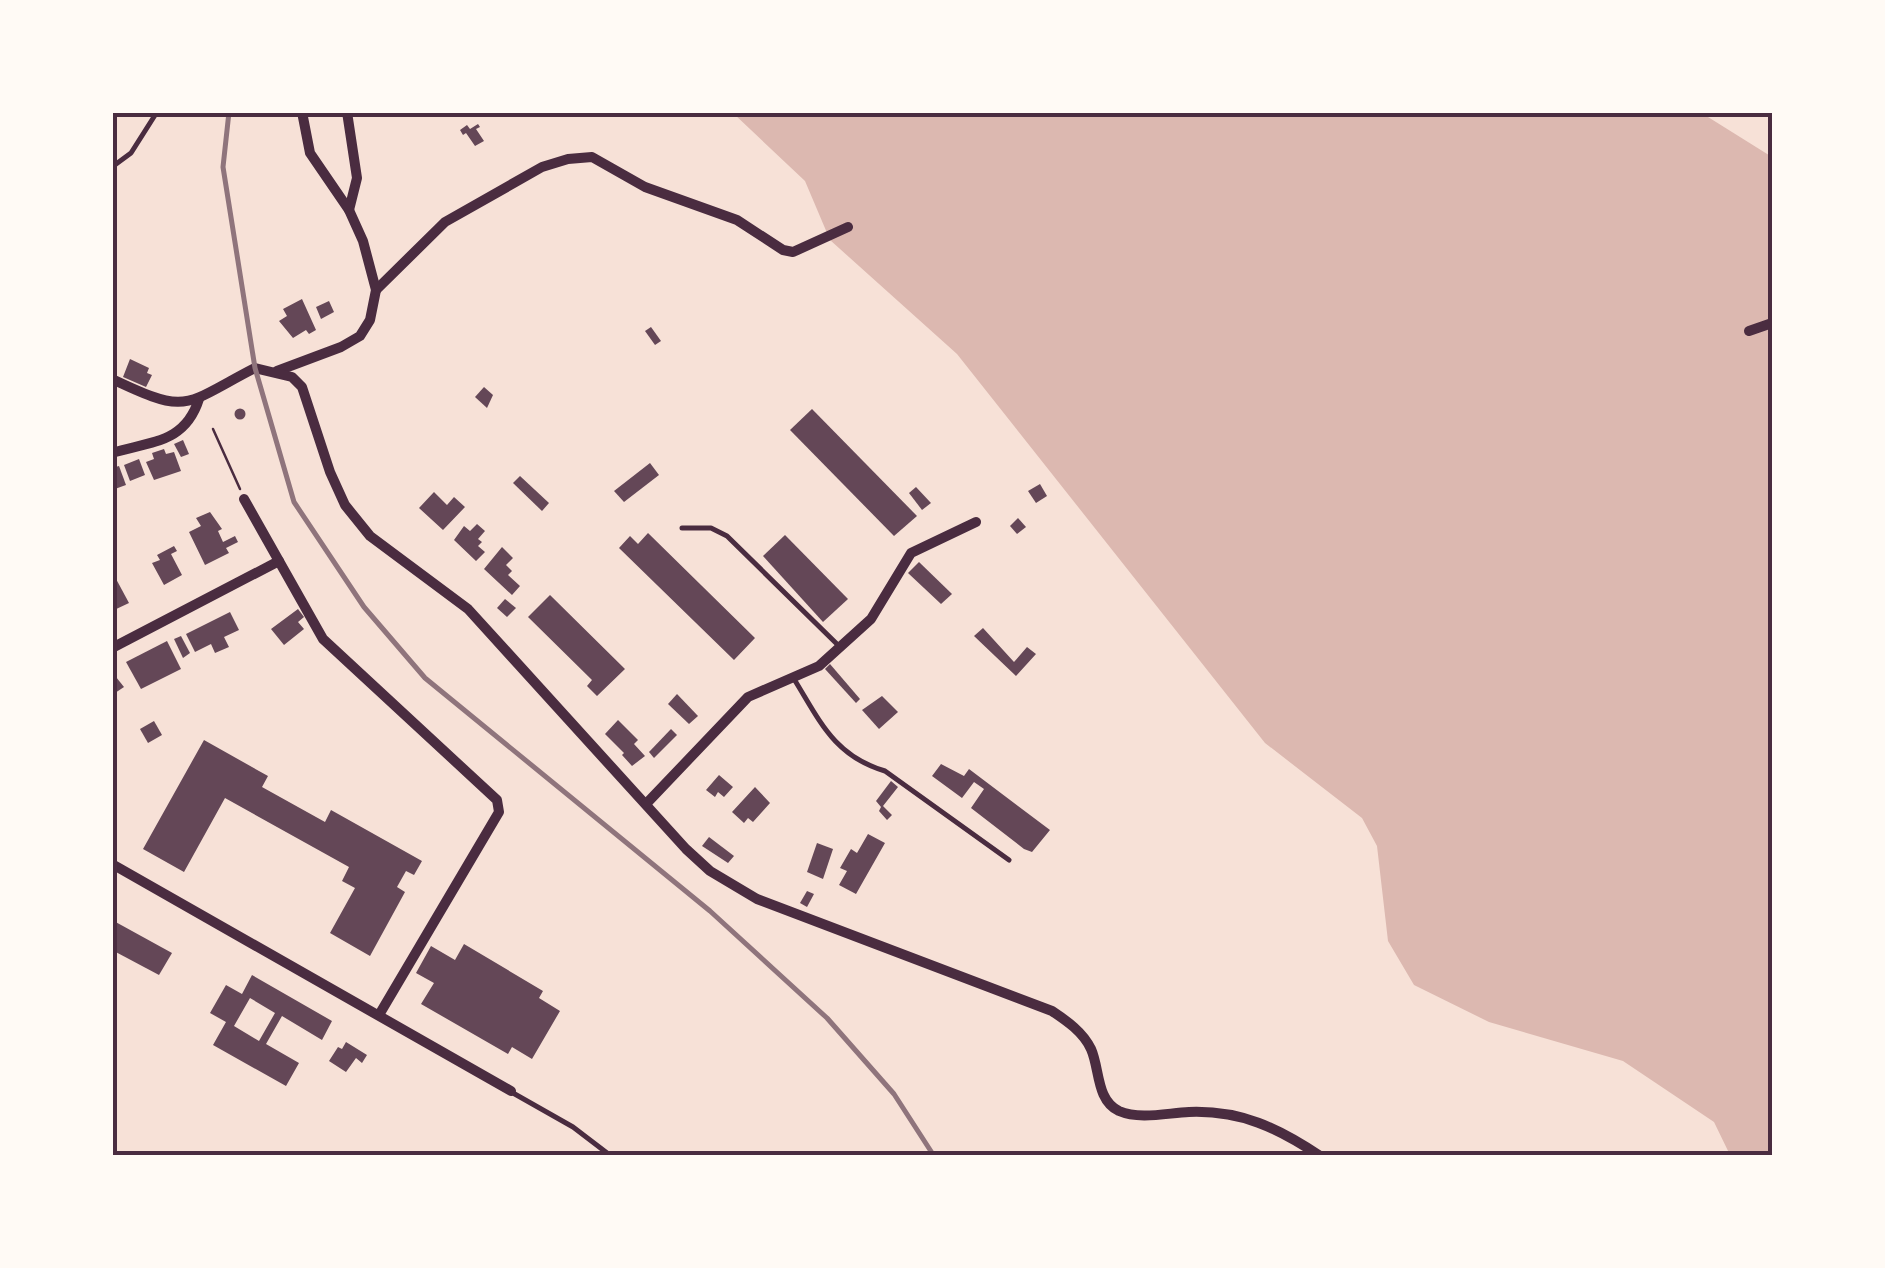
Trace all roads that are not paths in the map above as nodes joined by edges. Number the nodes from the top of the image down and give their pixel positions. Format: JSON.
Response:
{"nodes":[{"id":1,"x":157,"y":112,"type":"edge"},
{"id":2,"x":302,"y":112,"type":"edge"},
{"id":3,"x":347,"y":112,"type":"edge"},
{"id":4,"x":112,"y":167,"type":"edge"},
{"id":5,"x":349,"y":210,"type":"junction"},
{"id":6,"x":848,"y":226,"type":"dead end"},
{"id":7,"x":376,"y":290,"type":"junction"},
{"id":8,"x":1772,"y":323,"type":"edge"},
{"id":9,"x":1749,"y":331,"type":"dead end"},
{"id":10,"x":276,"y":372,"type":"junction"},
{"id":11,"x":112,"y":379,"type":"edge"},
{"id":12,"x":199,"y":399,"type":"junction"},
{"id":13,"x":112,"y":453,"type":"edge"},
{"id":14,"x":244,"y":499,"type":"road end"},
{"id":15,"x":976,"y":522,"type":"dead end"},
{"id":16,"x":682,"y":528,"type":"dead end"},
{"id":17,"x":279,"y":561,"type":"junction"},
{"id":18,"x":112,"y":648,"type":"edge"},
{"id":19,"x":840,"y":648,"type":"junction"},
{"id":20,"x":794,"y":678,"type":"junction"},
{"id":21,"x":646,"y":804,"type":"junction"},
{"id":22,"x":1009,"y":860,"type":"dead end"},
{"id":23,"x":112,"y":864,"type":"edge"},
{"id":24,"x":380,"y":1015,"type":"junction"},
{"id":25,"x":511,"y":1091,"type":"joint"},
{"id":26,"x":611,"y":1156,"type":"edge"},
{"id":27,"x":1320,"y":1156,"type":"edge"}],
"edges":[{"from":1,"to":4,"type":"lane"},
{"from":2,"to":5,"type":"street"},
{"from":3,"to":5,"type":"street"},
{"from":5,"to":7,"type":"street"},
{"from":6,"to":7,"type":"street"},
{"from":7,"to":10,"type":"street"},
{"from":8,"to":9,"type":"street"},
{"from":10,"to":12,"type":"street"},
{"from":10,"to":21,"type":"street"},
{"from":11,"to":12,"type":"street"},
{"from":12,"to":13,"type":"street"},
{"from":14,"to":17,"type":"street"},
{"from":15,"to":19,"type":"street"},
{"from":16,"to":19,"type":"lane"},
{"from":17,"to":18,"type":"street"},
{"from":17,"to":24,"type":"street"},
{"from":19,"to":20,"type":"street"},
{"from":20,"to":21,"type":"street"},
{"from":20,"to":22,"type":"lane"},
{"from":21,"to":27,"type":"street"},
{"from":23,"to":24,"type":"street"},
{"from":24,"to":25,"type":"street"},
{"from":25,"to":26,"type":"lane"}]}
